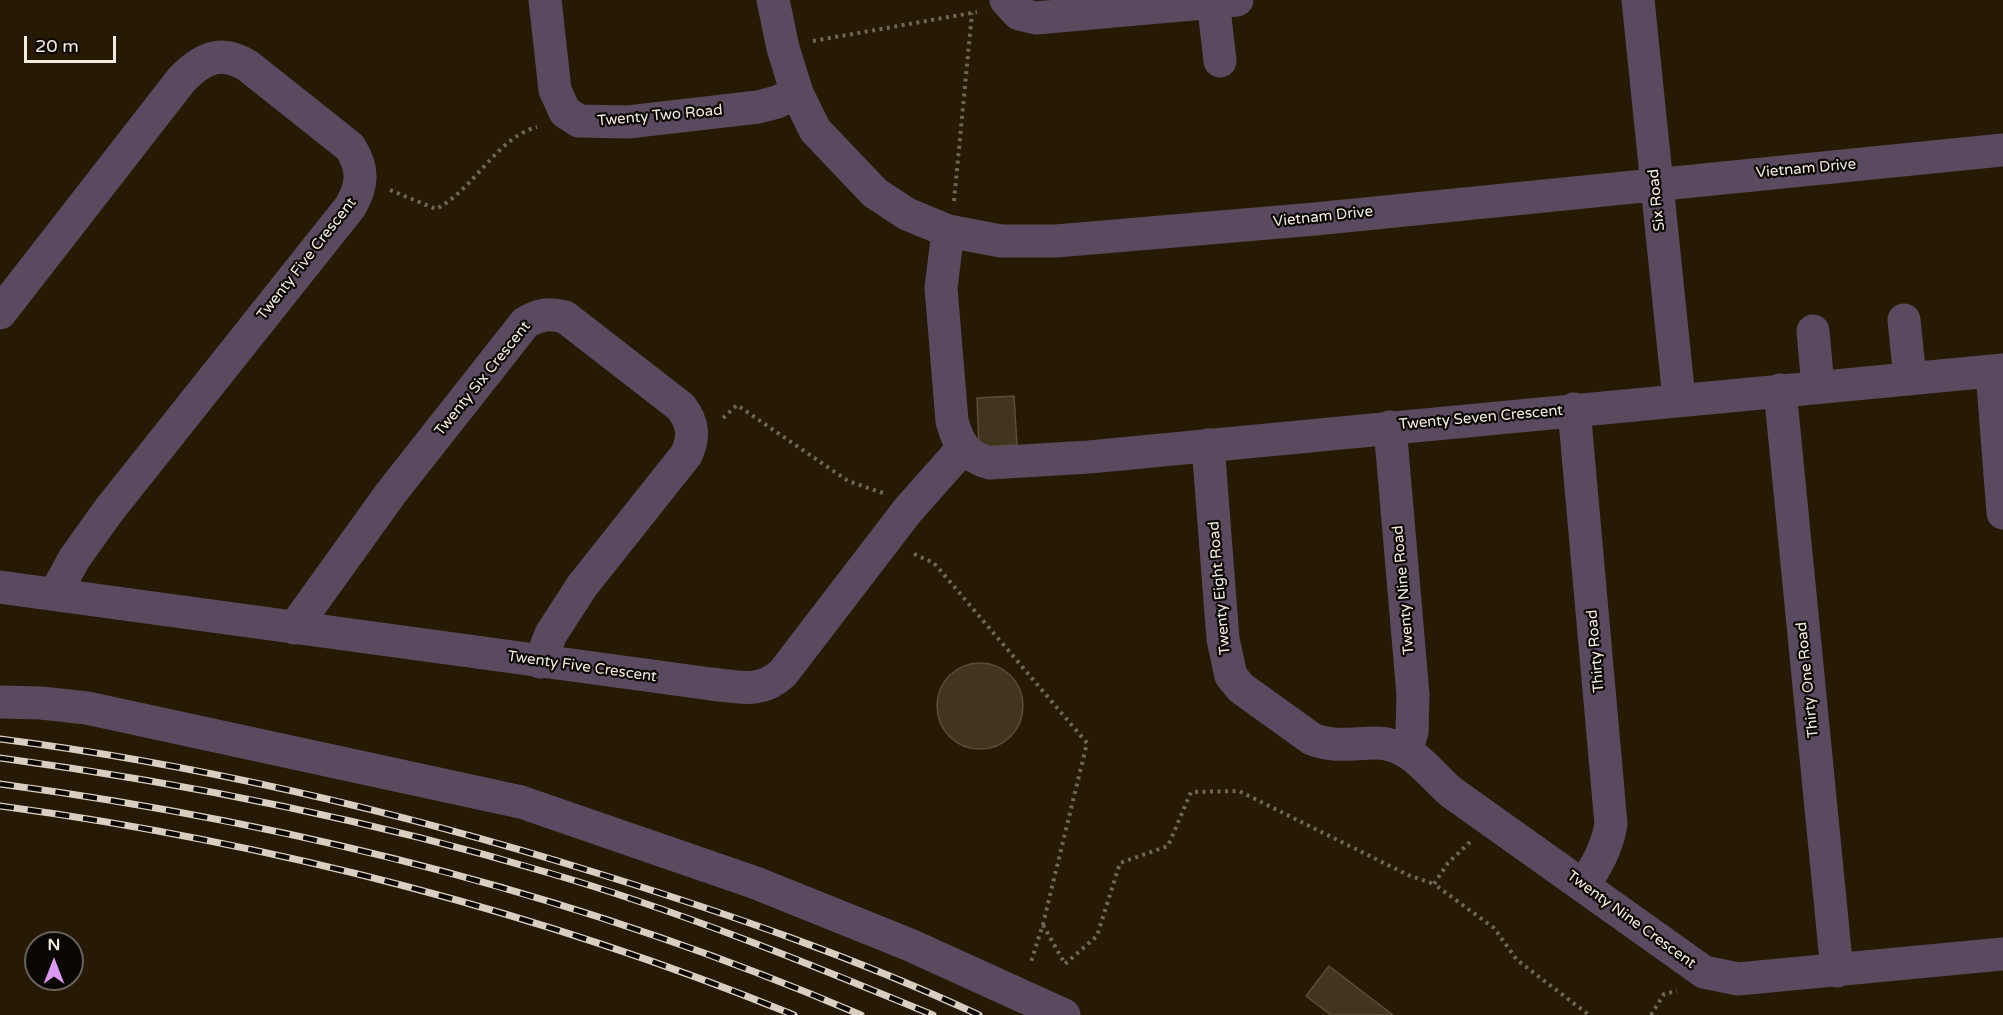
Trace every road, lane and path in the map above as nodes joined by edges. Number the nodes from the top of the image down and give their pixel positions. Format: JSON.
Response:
{"nodes":[{"id":1,"x":546,"y":0,"type":"edge"},
{"id":2,"x":773,"y":0,"type":"edge"},
{"id":3,"x":1005,"y":0,"type":"edge"},
{"id":4,"x":1638,"y":0,"type":"edge"},
{"id":5,"x":1221,"y":1,"type":"edge"},
{"id":6,"x":807,"y":42,"type":"dead end"},
{"id":7,"x":1220,"y":61,"type":"dead end"},
{"id":8,"x":797,"y":93,"type":"junction"},
{"id":9,"x":565,"y":112,"type":"junction"},
{"id":10,"x":2003,"y":150,"type":"edge"},
{"id":11,"x":362,"y":177,"type":"junction"},
{"id":12,"x":1655,"y":183,"type":"junction"},
{"id":13,"x":950,"y":217,"type":"junction"},
{"id":14,"x":0,"y":313,"type":"edge"},
{"id":15,"x":1904,"y":320,"type":"dead end"},
{"id":16,"x":1813,"y":331,"type":"dead end"},
{"id":17,"x":1997,"y":371,"type":"edge"},
{"id":18,"x":1910,"y":379,"type":"junction"},
{"id":19,"x":1818,"y":387,"type":"junction"},
{"id":20,"x":1780,"y":390,"type":"junction"},
{"id":21,"x":1679,"y":399,"type":"junction"},
{"id":22,"x":1574,"y":410,"type":"junction"},
{"id":23,"x":692,"y":426,"type":"junction"},
{"id":24,"x":1390,"y":427,"type":"junction"},
{"id":25,"x":1208,"y":445,"type":"junction"},
{"id":26,"x":963,"y":448,"type":"junction"},
{"id":27,"x":908,"y":510,"type":"junction"},
{"id":28,"x":2003,"y":513,"type":"edge"},
{"id":29,"x":884,"y":541,"type":"junction"},
{"id":30,"x":0,"y":587,"type":"edge"},
{"id":31,"x":55,"y":594,"type":"junction"},
{"id":32,"x":294,"y":628,"type":"junction"},
{"id":33,"x":540,"y":662,"type":"junction"},
{"id":34,"x":0,"y":702,"type":"edge"},
{"id":35,"x":1406,"y":752,"type":"junction"},
{"id":36,"x":1489,"y":819,"type":"junction"},
{"id":37,"x":1434,"y":884,"type":"junction"},
{"id":38,"x":1584,"y":885,"type":"junction"},
{"id":39,"x":1043,"y":924,"type":"junction"},
{"id":40,"x":2003,"y":954,"type":"edge"},
{"id":41,"x":1837,"y":971,"type":"junction"},
{"id":42,"x":1020,"y":994,"type":"junction"},
{"id":43,"x":1064,"y":1015,"type":"edge"},
{"id":44,"x":1589,"y":1015,"type":"edge"}],
"edges":[{"from":1,"to":9,"type":"street"},
{"from":2,"to":8,"type":"street","name":"Vietnam Drive"},
{"from":3,"to":5,"type":"street"},
{"from":4,"to":12,"type":"street","name":"Six Road"},
{"from":5,"to":7,"type":"street"},
{"from":6,"to":13,"type":"path"},
{"from":8,"to":9,"type":"street","name":"Twenty Two Road"},
{"from":8,"to":13,"type":"street","name":"Vietnam Drive"},
{"from":9,"to":11,"type":"path"},
{"from":10,"to":12,"type":"street","name":"Vietnam Drive"},
{"from":11,"to":14,"type":"street"},
{"from":11,"to":31,"type":"street","name":"Twenty Five Crescent"},
{"from":12,"to":13,"type":"street","name":"Vietnam Drive"},
{"from":12,"to":21,"type":"street","name":"Six Road"},
{"from":13,"to":26,"type":"street"},
{"from":15,"to":18,"type":"street"},
{"from":16,"to":19,"type":"street"},
{"from":17,"to":18,"type":"street","name":"Twenty Seven Crescent"},
{"from":17,"to":28,"type":"street"},
{"from":18,"to":19,"type":"street","name":"Twenty Seven Crescent"},
{"from":19,"to":20,"type":"street","name":"Twenty Seven Crescent"},
{"from":20,"to":21,"type":"street","name":"Twenty Seven Crescent"},
{"from":20,"to":41,"type":"street","name":"Thirty One Road"},
{"from":21,"to":22,"type":"street","name":"Twenty Seven Crescent"},
{"from":22,"to":24,"type":"street","name":"Twenty Seven Crescent"},
{"from":22,"to":38,"type":"street","name":"Thirty Road"},
{"from":23,"to":27,"type":"path"},
{"from":23,"to":32,"type":"street","name":"Twenty Six Crescent"},
{"from":23,"to":33,"type":"street"},
{"from":24,"to":25,"type":"street","name":"Twenty Seven Crescent"},
{"from":24,"to":35,"type":"street","name":"Twenty Nine Road"},
{"from":25,"to":26,"type":"street","name":"Twenty Seven Crescent"},
{"from":25,"to":35,"type":"street","name":"Twenty Eight Road"},
{"from":26,"to":27,"type":"street","name":"Twenty Five Crescent"},
{"from":27,"to":29,"type":"street","name":"Twenty Five Crescent"},
{"from":29,"to":33,"type":"street","name":"Twenty Five Crescent"},
{"from":29,"to":39,"type":"path"},
{"from":30,"to":31,"type":"street","name":"Twenty Five Crescent"},
{"from":31,"to":32,"type":"street","name":"Twenty Five Crescent"},
{"from":32,"to":33,"type":"street","name":"Twenty Five Crescent"},
{"from":34,"to":42,"type":"street"},
{"from":35,"to":36,"type":"street","name":"Twenty Nine Crescent"},
{"from":36,"to":37,"type":"path"},
{"from":36,"to":38,"type":"street","name":"Twenty Nine Crescent"},
{"from":37,"to":39,"type":"path"},
{"from":37,"to":44,"type":"path"},
{"from":38,"to":41,"type":"street","name":"Twenty Nine Crescent"},
{"from":39,"to":42,"type":"path"},
{"from":40,"to":41,"type":"street","name":"Twenty Nine Crescent"},
{"from":42,"to":43,"type":"street"}]}
